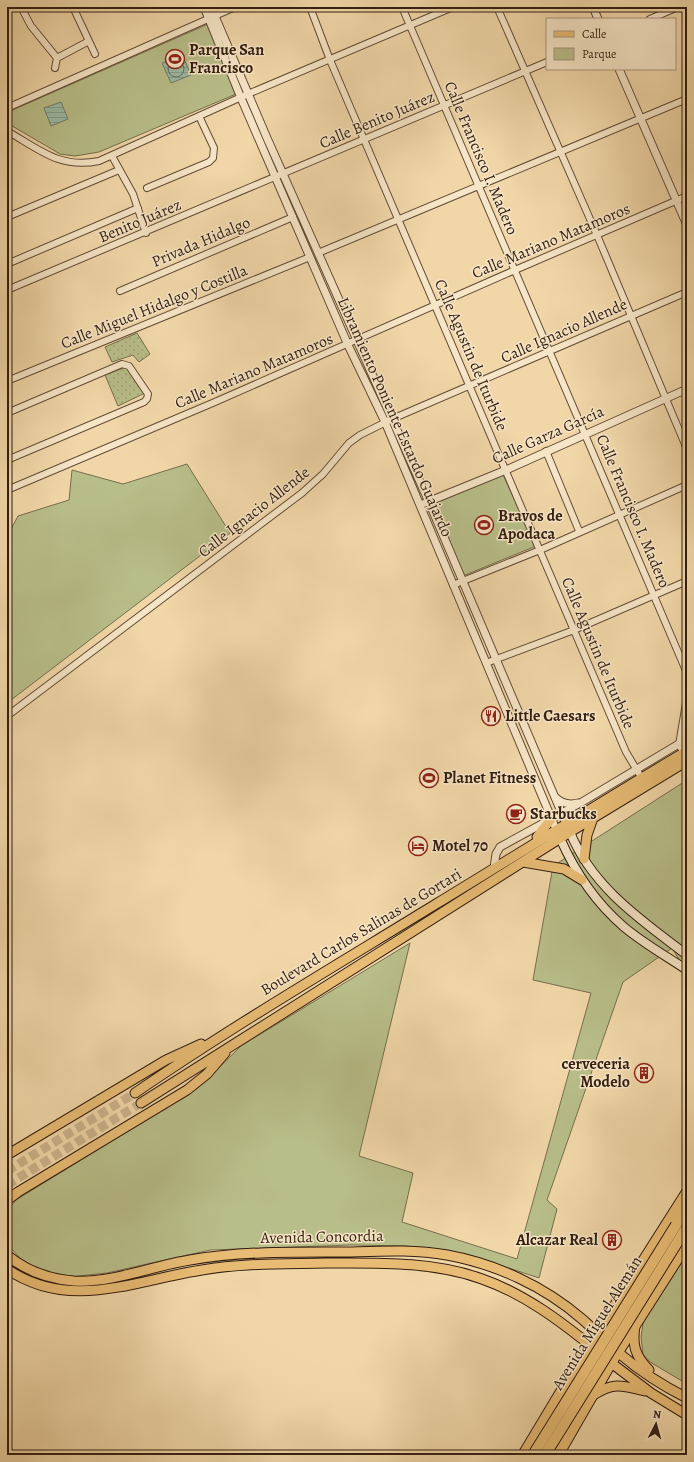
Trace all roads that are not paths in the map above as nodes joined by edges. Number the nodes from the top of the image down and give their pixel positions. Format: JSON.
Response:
{"nodes":[{"id":1,"x":21,"y":7,"type":"edge"},
{"id":2,"x":73,"y":7,"type":"edge"},
{"id":3,"x":204,"y":7,"type":"edge"},
{"id":4,"x":211,"y":7,"type":"edge"},
{"id":5,"x":235,"y":7,"type":"edge"},
{"id":6,"x":310,"y":7,"type":"edge"},
{"id":7,"x":402,"y":7,"type":"edge"},
{"id":8,"x":453,"y":7,"type":"edge"},
{"id":9,"x":497,"y":7,"type":"edge"},
{"id":10,"x":593,"y":7,"type":"edge"},
{"id":11,"x":678,"y":7,"type":"edge"},
{"id":12,"x":211,"y":17,"type":"junction"},
{"id":13,"x":598,"y":18,"type":"edge"},
{"id":14,"x":652,"y":18,"type":"edge"},
{"id":15,"x":410,"y":26,"type":"junction"},
{"id":16,"x":89,"y":41,"type":"junction"},
{"id":17,"x":95,"y":54,"type":"dead end"},
{"id":18,"x":57,"y":58,"type":"junction"},
{"id":19,"x":330,"y":60,"type":"junction"},
{"id":20,"x":546,"y":62,"type":"edge"},
{"id":21,"x":55,"y":68,"type":"dead end"},
{"id":22,"x":619,"y":70,"type":"edge"},
{"id":23,"x":525,"y":71,"type":"junction"},
{"id":24,"x":244,"y":96,"type":"junction"},
{"id":25,"x":687,"y":99,"type":"edge"},
{"id":26,"x":444,"y":106,"type":"junction"},
{"id":27,"x":7,"y":108,"type":"edge"},
{"id":28,"x":199,"y":116,"type":"junction"},
{"id":29,"x":640,"y":119,"type":"junction"},
{"id":30,"x":7,"y":131,"type":"edge"},
{"id":31,"x":364,"y":139,"type":"junction"},
{"id":32,"x":560,"y":153,"type":"junction"},
{"id":33,"x":112,"y":156,"type":"junction"},
{"id":34,"x":119,"y":170,"type":"junction"},
{"id":35,"x":283,"y":173,"type":"junction"},
{"id":36,"x":276,"y":177,"type":"junction"},
{"id":37,"x":479,"y":186,"type":"junction"},
{"id":38,"x":148,"y":188,"type":"dead end"},
{"id":39,"x":687,"y":196,"type":"edge"},
{"id":40,"x":677,"y":201,"type":"junction"},
{"id":41,"x":138,"y":208,"type":"junction"},
{"id":42,"x":7,"y":217,"type":"edge"},
{"id":43,"x":293,"y":217,"type":"junction"},
{"id":44,"x":398,"y":220,"type":"junction"},
{"id":45,"x":687,"y":225,"type":"edge"},
{"id":46,"x":146,"y":233,"type":"junction"},
{"id":47,"x":597,"y":235,"type":"junction"},
{"id":48,"x":318,"y":253,"type":"junction"},
{"id":49,"x":310,"y":257,"type":"junction"},
{"id":50,"x":7,"y":264,"type":"edge"},
{"id":51,"x":515,"y":270,"type":"junction"},
{"id":52,"x":7,"y":290,"type":"edge"},
{"id":53,"x":120,"y":291,"type":"dead end"},
{"id":54,"x":687,"y":292,"type":"edge"},
{"id":55,"x":436,"y":305,"type":"junction"},
{"id":56,"x":631,"y":316,"type":"junction"},
{"id":57,"x":357,"y":340,"type":"junction"},
{"id":58,"x":348,"y":345,"type":"junction"},
{"id":59,"x":550,"y":352,"type":"junction"},
{"id":60,"x":7,"y":381,"type":"edge"},
{"id":61,"x":470,"y":387,"type":"junction"},
{"id":62,"x":687,"y":389,"type":"edge"},
{"id":63,"x":666,"y":398,"type":"junction"},
{"id":64,"x":7,"y":413,"type":"edge"},
{"id":65,"x":388,"y":421,"type":"junction"},
{"id":66,"x":585,"y":433,"type":"junction"},
{"id":67,"x":687,"y":449,"type":"edge"},
{"id":68,"x":546,"y":451,"type":"junction"},
{"id":69,"x":7,"y":460,"type":"edge"},
{"id":70,"x":506,"y":470,"type":"junction"},
{"id":71,"x":687,"y":485,"type":"edge"},
{"id":72,"x":7,"y":490,"type":"edge"},
{"id":73,"x":429,"y":502,"type":"junction"},
{"id":74,"x":420,"y":506,"type":"junction"},
{"id":75,"x":620,"y":514,"type":"junction"},
{"id":76,"x":579,"y":531,"type":"junction"},
{"id":77,"x":540,"y":550,"type":"junction"},
{"id":78,"x":687,"y":581,"type":"edge"},
{"id":79,"x":463,"y":582,"type":"junction"},
{"id":80,"x":453,"y":585,"type":"junction"},
{"id":81,"x":655,"y":596,"type":"junction"},
{"id":82,"x":574,"y":630,"type":"junction"},
{"id":83,"x":497,"y":660,"type":"junction"},
{"id":84,"x":486,"y":664,"type":"junction"},
{"id":85,"x":687,"y":673,"type":"edge"},
{"id":86,"x":687,"y":697,"type":"edge"},
{"id":87,"x":7,"y":716,"type":"edge"},
{"id":88,"x":687,"y":739,"type":"edge"},
{"id":89,"x":678,"y":745,"type":"junction"},
{"id":90,"x":686,"y":755,"type":"edge"},
{"id":91,"x":639,"y":774,"type":"junction"},
{"id":92,"x":553,"y":796,"type":"junction"},
{"id":93,"x":582,"y":802,"type":"junction"},
{"id":94,"x":561,"y":814,"type":"junction"},
{"id":95,"x":593,"y":818,"type":"junction"},
{"id":96,"x":551,"y":819,"type":"junction"},
{"id":97,"x":565,"y":823,"type":"junction"},
{"id":98,"x":555,"y":829,"type":"junction"},
{"id":99,"x":570,"y":832,"type":"junction"},
{"id":100,"x":560,"y":838,"type":"junction"},
{"id":101,"x":523,"y":850,"type":"junction"},
{"id":102,"x":584,"y":859,"type":"junction"},
{"id":103,"x":523,"y":862,"type":"junction"},
{"id":104,"x":494,"y":868,"type":"junction"},
{"id":105,"x":582,"y":880,"type":"junction"},
{"id":106,"x":687,"y":955,"type":"edge"},
{"id":107,"x":687,"y":970,"type":"edge"},
{"id":108,"x":220,"y":1035,"type":"junction"},
{"id":109,"x":229,"y":1049,"type":"junction"},
{"id":110,"x":135,"y":1093,"type":"tunnel mouth"},
{"id":111,"x":141,"y":1103,"type":"tunnel mouth"},
{"id":112,"x":7,"y":1156,"type":"edge"},
{"id":113,"x":687,"y":1192,"type":"edge"},
{"id":114,"x":7,"y":1199,"type":"edge"},
{"id":115,"x":687,"y":1206,"type":"edge"},
{"id":116,"x":687,"y":1227,"type":"edge"},
{"id":117,"x":687,"y":1244,"type":"edge"},
{"id":118,"x":7,"y":1249,"type":"edge"},
{"id":119,"x":10,"y":1257,"type":"edge"},
{"id":120,"x":7,"y":1270,"type":"edge"},
{"id":121,"x":7,"y":1279,"type":"edge"},
{"id":122,"x":25,"y":1280,"type":"junction"},
{"id":123,"x":620,"y":1298,"type":"junction"},
{"id":124,"x":643,"y":1314,"type":"junction"},
{"id":125,"x":635,"y":1326,"type":"junction"},
{"id":126,"x":597,"y":1334,"type":"junction"},
{"id":127,"x":590,"y":1345,"type":"junction"},
{"id":128,"x":618,"y":1352,"type":"junction"},
{"id":129,"x":611,"y":1363,"type":"junction"},
{"id":130,"x":574,"y":1370,"type":"junction"},
{"id":131,"x":598,"y":1385,"type":"junction"},
{"id":132,"x":674,"y":1391,"type":"junction"},
{"id":133,"x":651,"y":1393,"type":"junction"},
{"id":134,"x":592,"y":1396,"type":"junction"},
{"id":135,"x":687,"y":1398,"type":"edge"},
{"id":136,"x":687,"y":1415,"type":"edge"},
{"id":137,"x":523,"y":1455,"type":"edge"},
{"id":138,"x":533,"y":1455,"type":"edge"},
{"id":139,"x":545,"y":1455,"type":"edge"},
{"id":140,"x":558,"y":1455,"type":"edge"}],
"edges":[{"from":1,"to":18,"type":"street"},
{"from":2,"to":16,"type":"street"},
{"from":3,"to":12,"type":"street","name":"Libramiento Poniente Estardo Guajardo"},
{"from":4,"to":12,"type":"street","name":"Libramiento Poniente Estardo Guajardo"},
{"from":5,"to":12,"type":"street"},
{"from":6,"to":19,"type":"street","name":"Calle Agustin de Iturbide"},
{"from":7,"to":15,"type":"street","name":"Calle Francisco I. Madero"},
{"from":8,"to":15,"type":"street"},
{"from":9,"to":23,"type":"street"},
{"from":10,"to":13,"type":"street"},
{"from":11,"to":14,"type":"street"},
{"from":12,"to":24,"type":"street","name":"Libramiento Poniente Estardo Guajardo"},
{"from":12,"to":27,"type":"street"},
{"from":15,"to":19,"type":"street"},
{"from":15,"to":26,"type":"street","name":"Calle Francisco I. Madero"},
{"from":16,"to":17,"type":"street"},
{"from":16,"to":18,"type":"street"},
{"from":18,"to":21,"type":"street"},
{"from":19,"to":24,"type":"street"},
{"from":19,"to":31,"type":"street","name":"Calle Agustin de Iturbide"},
{"from":20,"to":23,"type":"street","name":"Calle Benito Juárez"},
{"from":22,"to":29,"type":"street"},
{"from":23,"to":26,"type":"street","name":"Calle Benito Juárez"},
{"from":23,"to":32,"type":"street"},
{"from":24,"to":28,"type":"street"},
{"from":24,"to":35,"type":"street","name":"Libramiento Poniente Estardo Guajardo"},
{"from":24,"to":36,"type":"street","name":"Libramiento Poniente Estardo Guajardo"},
{"from":25,"to":29,"type":"street"},
{"from":26,"to":31,"type":"street","name":"Calle Benito Juárez"},
{"from":26,"to":37,"type":"street","name":"Calle Francisco I. Madero"},
{"from":28,"to":33,"type":"street"},
{"from":28,"to":38,"type":"street"},
{"from":29,"to":32,"type":"street"},
{"from":29,"to":40,"type":"street"},
{"from":30,"to":33,"type":"street"},
{"from":31,"to":35,"type":"street","name":"Calle Benito Juárez"},
{"from":31,"to":44,"type":"street","name":"Calle Agustin de Iturbide"},
{"from":32,"to":37,"type":"street"},
{"from":32,"to":47,"type":"street"},
{"from":33,"to":34,"type":"street"},
{"from":34,"to":41,"type":"street"},
{"from":34,"to":42,"type":"street"},
{"from":35,"to":36,"type":"street","name":"Benito Juárez"},
{"from":35,"to":48,"type":"street","name":"Libramiento Poniente Estardo Guajardo"},
{"from":36,"to":43,"type":"street","name":"Libramiento Poniente Estardo Guajardo"},
{"from":36,"to":46,"type":"street","name":"Benito Juárez"},
{"from":37,"to":44,"type":"street"},
{"from":37,"to":51,"type":"street","name":"Calle Francisco I. Madero"},
{"from":39,"to":40,"type":"street","name":"Calle Mariano Matamoros"},
{"from":40,"to":45,"type":"street"},
{"from":40,"to":47,"type":"street","name":"Calle Mariano Matamoros"},
{"from":41,"to":46,"type":"street"},
{"from":41,"to":50,"type":"street"},
{"from":43,"to":49,"type":"street","name":"Libramiento Poniente Estardo Guajardo"},
{"from":43,"to":53,"type":"street","name":"Privada Hidalgo"},
{"from":44,"to":48,"type":"street"},
{"from":44,"to":55,"type":"street","name":"Calle Agustin de Iturbide"},
{"from":46,"to":52,"type":"street","name":"Benito Juárez"},
{"from":47,"to":51,"type":"street","name":"Calle Mariano Matamoros"},
{"from":47,"to":56,"type":"street"},
{"from":48,"to":57,"type":"street","name":"Libramiento Poniente Estardo Guajardo"},
{"from":49,"to":58,"type":"street","name":"Libramiento Poniente Estardo Guajardo"},
{"from":49,"to":60,"type":"street","name":"Calle Miguel Hidalgo y Costilla"},
{"from":51,"to":55,"type":"street","name":"Calle Mariano Matamoros"},
{"from":51,"to":59,"type":"street","name":"Calle Francisco I. Madero"},
{"from":54,"to":56,"type":"street","name":"Calle Ignacio Allende"},
{"from":55,"to":57,"type":"street","name":"Calle Mariano Matamoros"},
{"from":55,"to":61,"type":"street","name":"Calle Agustin de Iturbide"},
{"from":56,"to":59,"type":"street","name":"Calle Ignacio Allende"},
{"from":56,"to":63,"type":"street"},
{"from":57,"to":58,"type":"street","name":"Calle Mariano Matamoros"},
{"from":57,"to":65,"type":"street","name":"Libramiento Poniente Estardo Guajardo"},
{"from":58,"to":65,"type":"street","name":"Libramiento Poniente Estardo Guajardo"},
{"from":58,"to":72,"type":"street","name":"Calle Mariano Matamoros"},
{"from":59,"to":61,"type":"street","name":"Calle Ignacio Allende"},
{"from":59,"to":66,"type":"street","name":"Calle Francisco I. Madero"},
{"from":61,"to":65,"type":"street","name":"Calle Ignacio Allende"},
{"from":61,"to":70,"type":"street","name":"Calle Agustin de Iturbide"},
{"from":62,"to":63,"type":"street","name":"Calle Garza García"},
{"from":63,"to":66,"type":"street","name":"Calle Garza García"},
{"from":63,"to":67,"type":"street"},
{"from":64,"to":69,"type":"street"},
{"from":65,"to":73,"type":"street","name":"Libramiento Poniente Estardo Guajardo"},
{"from":65,"to":74,"type":"street","name":"Libramiento Poniente Estardo Guajardo"},
{"from":65,"to":87,"type":"street","name":"Calle Ignacio Allende"},
{"from":66,"to":68,"type":"street","name":"Calle Garza García"},
{"from":66,"to":75,"type":"street","name":"Calle Francisco I. Madero"},
{"from":68,"to":70,"type":"street","name":"Calle Garza García"},
{"from":68,"to":76,"type":"street"},
{"from":70,"to":73,"type":"street","name":"Calle Garza García"},
{"from":70,"to":77,"type":"street","name":"Calle Agustin de Iturbide"},
{"from":71,"to":75,"type":"street"},
{"from":73,"to":74,"type":"street","name":"Calle Garza García"},
{"from":73,"to":79,"type":"street","name":"Libramiento Poniente Estardo Guajardo"},
{"from":74,"to":80,"type":"street","name":"Libramiento Poniente Estardo Guajardo"},
{"from":75,"to":76,"type":"street"},
{"from":75,"to":81,"type":"street","name":"Calle Francisco I. Madero"},
{"from":76,"to":77,"type":"street"},
{"from":77,"to":79,"type":"street"},
{"from":77,"to":82,"type":"street","name":"Calle Agustin de Iturbide"},
{"from":78,"to":81,"type":"street"},
{"from":79,"to":80,"type":"street"},
{"from":79,"to":83,"type":"street","name":"Libramiento Poniente Estardo Guajardo"},
{"from":80,"to":84,"type":"street","name":"Libramiento Poniente Estardo Guajardo"},
{"from":81,"to":82,"type":"street"},
{"from":81,"to":85,"type":"street","name":"Calle Francisco I. Madero"},
{"from":82,"to":83,"type":"street"},
{"from":82,"to":91,"type":"street","name":"Calle Agustin de Iturbide"},
{"from":83,"to":84,"type":"street"},
{"from":83,"to":92,"type":"street","name":"Libramiento Poniente Estardo Guajardo"},
{"from":84,"to":96,"type":"street","name":"Libramiento Poniente Estardo Guajardo"},
{"from":86,"to":89,"type":"street"},
{"from":88,"to":89,"type":"street"},
{"from":89,"to":90,"type":"street"},
{"from":89,"to":91,"type":"street"},
{"from":90,"to":91,"type":"main road","name":"Boulevard Carlos Salinas de Gortari"},
{"from":90,"to":95,"type":"main road","name":"Boulevard Carlos Salinas de Gortari"},
{"from":91,"to":93,"type":"street"},
{"from":91,"to":97,"type":"main road","name":"Boulevard Carlos Salinas de Gortari"},
{"from":92,"to":93,"type":"street"},
{"from":92,"to":94,"type":"street","name":"Libramiento Poniente Estardo Guajardo"},
{"from":93,"to":94,"type":"street"},
{"from":94,"to":96,"type":"street"},
{"from":94,"to":97,"type":"street","name":"Libramiento Poniente Estardo Guajardo"},
{"from":95,"to":99,"type":"main road","name":"Boulevard Carlos Salinas de Gortari"},
{"from":95,"to":102,"type":"main road"},
{"from":96,"to":98,"type":"street","name":"Libramiento Poniente Estardo Guajardo"},
{"from":96,"to":101,"type":"main road"},
{"from":96,"to":104,"type":"street"},
{"from":97,"to":98,"type":"main road","name":"Boulevard Carlos Salinas de Gortari"},
{"from":97,"to":99,"type":"street","name":"Libramiento Poniente Estardo Guajardo"},
{"from":98,"to":100,"type":"street","name":"Libramiento Poniente Estardo Guajardo"},
{"from":98,"to":101,"type":"main road","name":"Boulevard Carlos Salinas de Gortari"},
{"from":99,"to":100,"type":"main road","name":"Boulevard Carlos Salinas de Gortari"},
{"from":99,"to":102,"type":"main road"},
{"from":100,"to":103,"type":"main road","name":"Boulevard Carlos Salinas de Gortari"},
{"from":100,"to":105,"type":"main road"},
{"from":101,"to":104,"type":"main road","name":"Boulevard Carlos Salinas de Gortari"},
{"from":102,"to":106,"type":"main road"},
{"from":103,"to":105,"type":"main road"},
{"from":103,"to":109,"type":"main road","name":"Boulevard Carlos Salinas de Gortari"},
{"from":104,"to":108,"type":"main road","name":"Boulevard Carlos Salinas de Gortari"},
{"from":105,"to":107,"type":"main road"},
{"from":108,"to":110,"type":"main road","name":"Boulevard Carlos Salinas de Gortari"},
{"from":108,"to":112,"type":"main road"},
{"from":109,"to":111,"type":"main road","name":"Boulevard Carlos Salinas de Gortari"},
{"from":109,"to":114,"type":"main road"},
{"from":113,"to":123,"type":"highway"},
{"from":115,"to":138,"type":"highway","name":"Avenida Miguel Alemán","bridge":true},
{"from":116,"to":139,"type":"highway","name":"Avenida Miguel Alemán","bridge":true},
{"from":117,"to":124,"type":"highway"},
{"from":118,"to":119,"type":"main road"},
{"from":119,"to":126,"type":"main road","name":"Avenida Concordia"},
{"from":120,"to":122,"type":"main road","name":"Avenida Concordia"},
{"from":121,"to":122,"type":"main road"},
{"from":122,"to":127,"type":"main road","name":"Avenida Concordia"},
{"from":123,"to":124,"type":"highway"},
{"from":123,"to":126,"type":"highway"},
{"from":124,"to":125,"type":"highway"},
{"from":125,"to":128,"type":"highway"},
{"from":125,"to":132,"type":"main road"},
{"from":126,"to":127,"type":"highway"},
{"from":126,"to":128,"type":"main road","name":"Avenida Concordia"},
{"from":127,"to":129,"type":"main road","name":"Avenida Concordia"},
{"from":127,"to":130,"type":"highway"},
{"from":128,"to":129,"type":"highway"},
{"from":128,"to":132,"type":"main road","name":"Avenida Concordia"},
{"from":129,"to":131,"type":"highway"},
{"from":129,"to":133,"type":"main road","name":"Avenida Concordia"},
{"from":130,"to":131,"type":"highway"},
{"from":130,"to":137,"type":"highway"},
{"from":131,"to":134,"type":"highway"},
{"from":132,"to":135,"type":"main road"},
{"from":133,"to":134,"type":"main road"},
{"from":133,"to":136,"type":"main road"},
{"from":134,"to":140,"type":"highway"}]}
